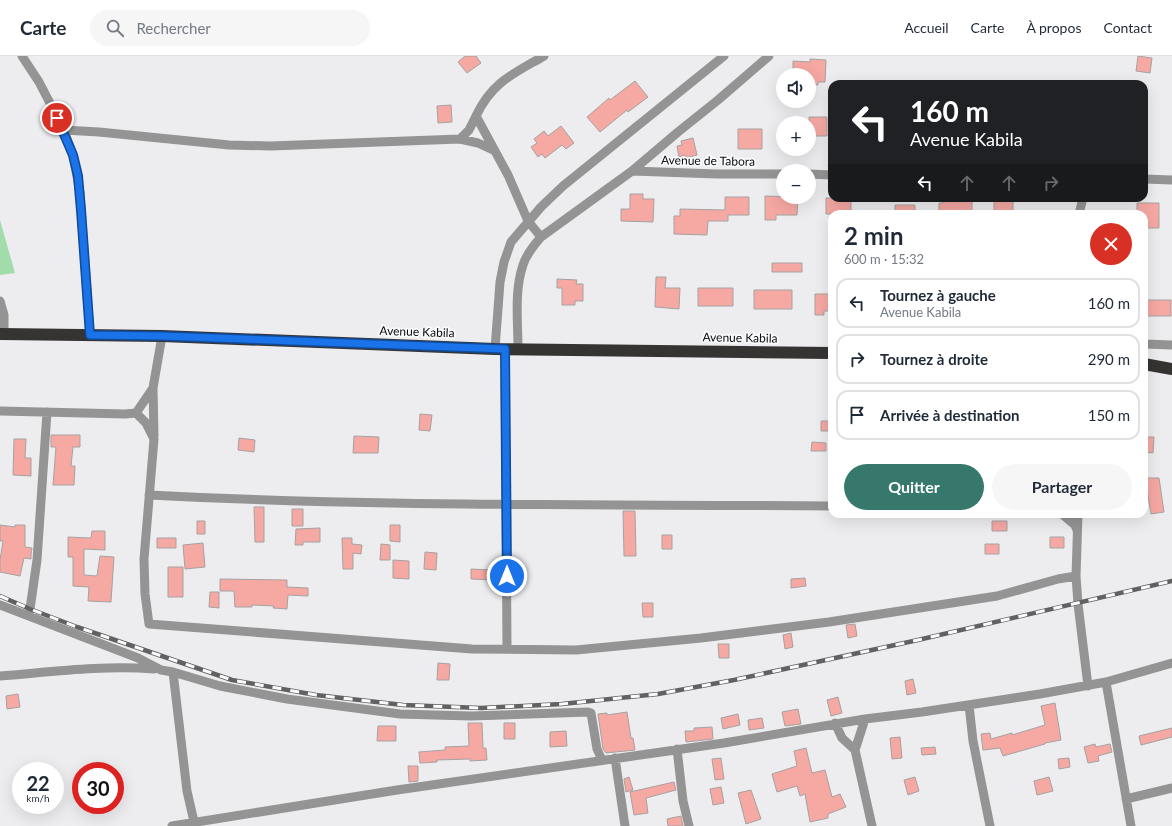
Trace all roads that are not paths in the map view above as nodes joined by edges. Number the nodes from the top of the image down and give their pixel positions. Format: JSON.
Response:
{"nodes":[{"id":1,"x":22,"y":56,"type":"edge"},
{"id":2,"x":544,"y":56,"type":"edge"},
{"id":3,"x":724,"y":56,"type":"edge"},
{"id":4,"x":769,"y":56,"type":"edge"},
{"id":5,"x":476,"y":116,"type":"junction"},
{"id":6,"x":64,"y":130,"type":"junction"},
{"id":7,"x":460,"y":139,"type":"junction"},
{"id":8,"x":493,"y":150,"type":"junction"},
{"id":9,"x":632,"y":172,"type":"junction"},
{"id":10,"x":776,"y":174,"type":"edge"},
{"id":11,"x":816,"y":174,"type":"edge"},
{"id":12,"x":828,"y":175,"type":"edge"},
{"id":13,"x":1148,"y":179,"type":"edge"},
{"id":14,"x":1172,"y":180,"type":"edge"},
{"id":15,"x":528,"y":221,"type":"junction"},
{"id":16,"x":541,"y":237,"type":"junction"},
{"id":17,"x":0,"y":301,"type":"edge"},
{"id":18,"x":2,"y":334,"type":"edge"},
{"id":19,"x":90,"y":335,"type":"junction"},
{"id":20,"x":162,"y":336,"type":"junction"},
{"id":21,"x":1148,"y":344,"type":"edge"},
{"id":22,"x":1172,"y":345,"type":"edge"},
{"id":23,"x":500,"y":349,"type":"junction"},
{"id":24,"x":518,"y":349,"type":"junction"},
{"id":25,"x":828,"y":353,"type":"edge"},
{"id":26,"x":1148,"y":365,"type":"edge"},
{"id":27,"x":1172,"y":369,"type":"edge"},
{"id":28,"x":153,"y":388,"type":"junction"},
{"id":29,"x":0,"y":411,"type":"edge"},
{"id":30,"x":47,"y":412,"type":"junction"},
{"id":31,"x":136,"y":413,"type":"junction"},
{"id":32,"x":154,"y":439,"type":"junction"},
{"id":33,"x":149,"y":495,"type":"junction"},
{"id":34,"x":506,"y":504,"type":"junction"},
{"id":35,"x":828,"y":506,"type":"edge"},
{"id":36,"x":1067,"y":518,"type":"edge"},
{"id":37,"x":1078,"y":518,"type":"edge"},
{"id":38,"x":1077,"y":530,"type":"junction"},
{"id":39,"x":1076,"y":576,"type":"junction"},
{"id":40,"x":0,"y":605,"type":"edge"},
{"id":41,"x":29,"y":616,"type":"junction"},
{"id":42,"x":508,"y":649,"type":"junction"},
{"id":43,"x":1172,"y":663,"type":"edge"},
{"id":44,"x":161,"y":670,"type":"junction"},
{"id":45,"x":173,"y":672,"type":"junction"},
{"id":46,"x":0,"y":676,"type":"edge"},
{"id":47,"x":1106,"y":682,"type":"junction"},
{"id":48,"x":1088,"y":686,"type":"junction"},
{"id":49,"x":969,"y":705,"type":"junction"},
{"id":50,"x":865,"y":719,"type":"junction"},
{"id":51,"x":835,"y":724,"type":"junction"},
{"id":52,"x":677,"y":749,"type":"junction"},
{"id":53,"x":855,"y":750,"type":"junction"},
{"id":54,"x":615,"y":758,"type":"junction"},
{"id":55,"x":602,"y":760,"type":"junction"},
{"id":56,"x":1172,"y":788,"type":"edge"},
{"id":57,"x":1126,"y":799,"type":"junction"},
{"id":58,"x":194,"y":824,"type":"edge"},
{"id":59,"x":172,"y":826,"type":"edge"},
{"id":60,"x":626,"y":826,"type":"edge"},
{"id":61,"x":689,"y":826,"type":"edge"},
{"id":62,"x":872,"y":826,"type":"edge"},
{"id":63,"x":990,"y":826,"type":"edge"},
{"id":64,"x":1131,"y":826,"type":"edge"}],
"edges":[{"from":1,"to":6,"type":"street"},
{"from":2,"to":5,"type":"street"},
{"from":3,"to":15,"type":"street"},
{"from":4,"to":9,"type":"street"},
{"from":5,"to":7,"type":"street"},
{"from":5,"to":8,"type":"street"},
{"from":6,"to":7,"type":"street"},
{"from":6,"to":19,"type":"street"},
{"from":7,"to":8,"type":"street"},
{"from":8,"to":15,"type":"street"},
{"from":9,"to":10,"type":"street","name":"Avenue de Tabora"},
{"from":9,"to":16,"type":"street"},
{"from":11,"to":12,"type":"street"},
{"from":13,"to":14,"type":"street"},
{"from":15,"to":16,"type":"street"},
{"from":15,"to":23,"type":"street"},
{"from":16,"to":24,"type":"street"},
{"from":17,"to":18,"type":"street"},
{"from":18,"to":19,"type":"highway","name":"Avenue Kabila"},
{"from":19,"to":20,"type":"highway","name":"Avenue Kabila"},
{"from":20,"to":23,"type":"highway","name":"Avenue Kabila"},
{"from":20,"to":28,"type":"street"},
{"from":21,"to":22,"type":"street"},
{"from":23,"to":24,"type":"highway","name":"Avenue Kabila"},
{"from":23,"to":34,"type":"street"},
{"from":24,"to":25,"type":"highway","name":"Avenue Kabila"},
{"from":26,"to":27,"type":"highway"},
{"from":28,"to":31,"type":"street"},
{"from":28,"to":32,"type":"street"},
{"from":29,"to":30,"type":"street"},
{"from":30,"to":31,"type":"street"},
{"from":30,"to":41,"type":"street"},
{"from":31,"to":32,"type":"street"},
{"from":32,"to":33,"type":"street"},
{"from":33,"to":34,"type":"street"},
{"from":33,"to":42,"type":"street"},
{"from":34,"to":35,"type":"street"},
{"from":34,"to":42,"type":"street"},
{"from":36,"to":38,"type":"street"},
{"from":37,"to":38,"type":"street"},
{"from":38,"to":39,"type":"street"},
{"from":39,"to":42,"type":"street"},
{"from":39,"to":48,"type":"street"},
{"from":40,"to":41,"type":"street"},
{"from":41,"to":44,"type":"street"},
{"from":43,"to":47,"type":"street"},
{"from":44,"to":45,"type":"street"},
{"from":44,"to":46,"type":"street"},
{"from":45,"to":55,"type":"street"},
{"from":45,"to":58,"type":"street"},
{"from":47,"to":48,"type":"street"},
{"from":47,"to":57,"type":"street"},
{"from":48,"to":49,"type":"street"},
{"from":49,"to":50,"type":"street"},
{"from":49,"to":63,"type":"street"},
{"from":50,"to":51,"type":"street"},
{"from":50,"to":53,"type":"street"},
{"from":51,"to":52,"type":"street"},
{"from":51,"to":53,"type":"street"},
{"from":52,"to":54,"type":"street"},
{"from":52,"to":61,"type":"street"},
{"from":53,"to":62,"type":"street"},
{"from":54,"to":55,"type":"street"},
{"from":54,"to":60,"type":"street"},
{"from":55,"to":58,"type":"street"},
{"from":56,"to":57,"type":"street"},
{"from":57,"to":64,"type":"street"},
{"from":58,"to":59,"type":"street"}]}
